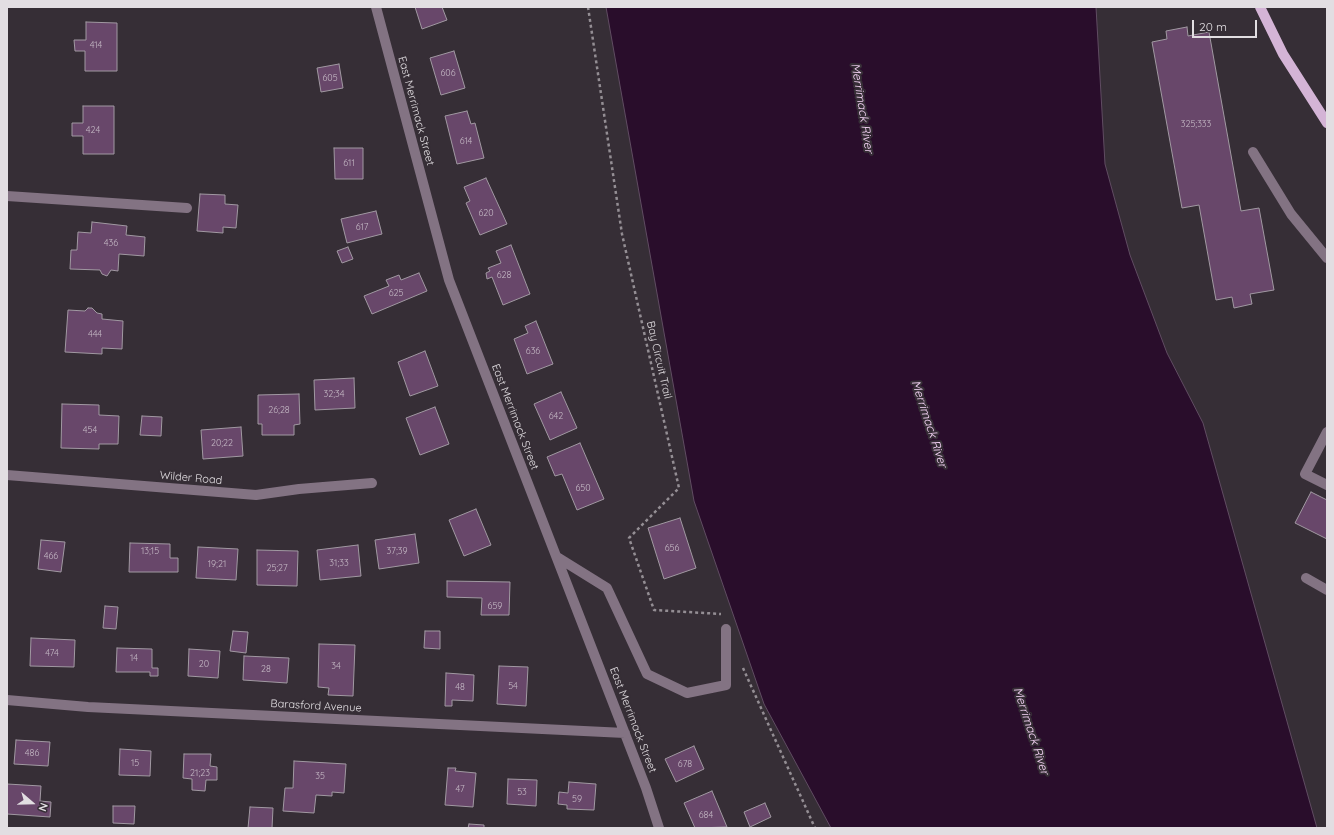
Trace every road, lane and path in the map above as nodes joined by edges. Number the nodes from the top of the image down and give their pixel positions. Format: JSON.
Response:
{"nodes":[{"id":1,"x":376,"y":7,"type":"edge"},
{"id":2,"x":588,"y":7,"type":"edge"},
{"id":3,"x":1260,"y":7,"type":"edge"},
{"id":4,"x":1327,"y":123,"type":"edge"},
{"id":5,"x":1253,"y":152,"type":"dead end"},
{"id":6,"x":7,"y":196,"type":"edge"},
{"id":7,"x":187,"y":208,"type":"dead end"},
{"id":8,"x":1327,"y":258,"type":"edge"},
{"id":9,"x":1327,"y":432,"type":"edge"},
{"id":10,"x":7,"y":475,"type":"edge"},
{"id":11,"x":372,"y":483,"type":"dead end"},
{"id":12,"x":1327,"y":485,"type":"edge"},
{"id":13,"x":557,"y":557,"type":"junction"},
{"id":14,"x":1306,"y":578,"type":"dead end"},
{"id":15,"x":1327,"y":590,"type":"edge"},
{"id":16,"x":726,"y":629,"type":"joint"},
{"id":17,"x":742,"y":665,"type":"dead end"},
{"id":18,"x":7,"y":700,"type":"edge"},
{"id":19,"x":625,"y":733,"type":"junction"},
{"id":20,"x":659,"y":828,"type":"edge"},
{"id":21,"x":814,"y":828,"type":"edge"}],
"edges":[{"from":1,"to":13,"type":"street","name":"East Merrimack Street"},
{"from":2,"to":16,"type":"path","name":"Bay Circuit Trail"},
{"from":3,"to":4,"type":"main road"},
{"from":5,"to":8,"type":"street"},
{"from":6,"to":7,"type":"street"},
{"from":9,"to":12,"type":"street"},
{"from":10,"to":11,"type":"street","name":"Wilder Road"},
{"from":13,"to":16,"type":"street"},
{"from":13,"to":19,"type":"street","name":"East Merrimack Street"},
{"from":14,"to":15,"type":"street"},
{"from":17,"to":21,"type":"path"},
{"from":18,"to":19,"type":"street","name":"Barasford Avenue"},
{"from":19,"to":20,"type":"street","name":"East Merrimack Street"}]}
